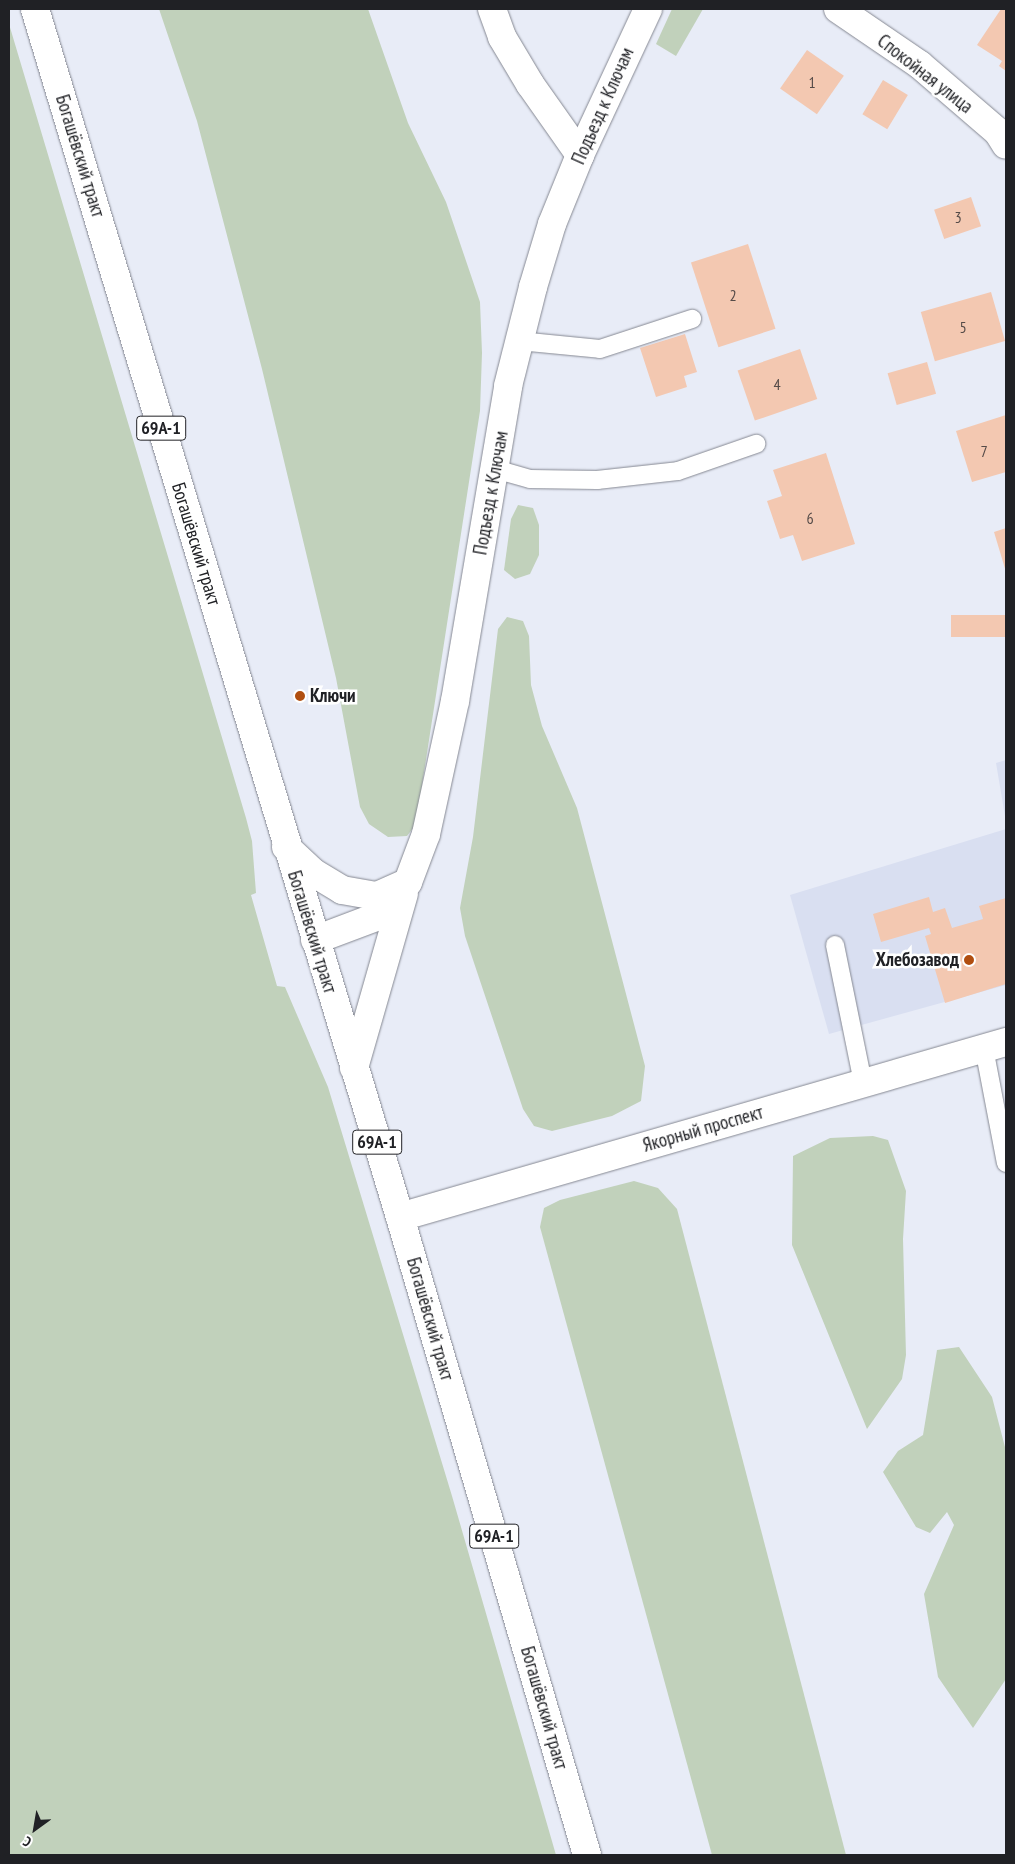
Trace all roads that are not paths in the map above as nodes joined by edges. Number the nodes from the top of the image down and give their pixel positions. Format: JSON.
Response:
{"nodes":[{"id":1,"x":36,"y":9,"type":"edge"},
{"id":2,"x":492,"y":9,"type":"edge"},
{"id":3,"x":648,"y":9,"type":"edge"},
{"id":4,"x":838,"y":9,"type":"edge"},
{"id":5,"x":1006,"y":145,"type":"edge"},
{"id":6,"x":580,"y":155,"type":"junction"},
{"id":7,"x":692,"y":319,"type":"dead end"},
{"id":8,"x":520,"y":341,"type":"junction"},
{"id":9,"x":756,"y":444,"type":"dead end"},
{"id":10,"x":495,"y":469,"type":"junction"},
{"id":11,"x":286,"y":847,"type":"junction"},
{"id":12,"x":408,"y":882,"type":"junction"},
{"id":13,"x":315,"y":940,"type":"junction"},
{"id":14,"x":835,"y":945,"type":"dead end"},
{"id":15,"x":995,"y":1045,"type":"edge"},
{"id":16,"x":354,"y":1068,"type":"junction"},
{"id":17,"x":863,"y":1083,"type":"junction"},
{"id":18,"x":1006,"y":1164,"type":"edge"},
{"id":19,"x":400,"y":1217,"type":"junction"},
{"id":20,"x":587,"y":1855,"type":"edge"}],
"edges":[{"from":1,"to":11,"type":"street","name":"Богашёвский тракт","number":"69А-1"},
{"from":2,"to":6,"type":"street"},
{"from":3,"to":6,"type":"street","name":"Подъезд к Ключам"},
{"from":4,"to":5,"type":"street","name":"Спокойная улица"},
{"from":6,"to":8,"type":"street","name":"Подъезд к Ключам"},
{"from":7,"to":8,"type":"lane"},
{"from":8,"to":10,"type":"street","name":"Подъезд к Ключам"},
{"from":9,"to":10,"type":"lane"},
{"from":10,"to":12,"type":"street","name":"Подъезд к Ключам"},
{"from":11,"to":12,"type":"street"},
{"from":11,"to":13,"type":"street","name":"Богашёвский тракт","number":"69А-1"},
{"from":12,"to":13,"type":"street","name":"Подъезд к Ключам"},
{"from":12,"to":16,"type":"street"},
{"from":13,"to":16,"type":"street","name":"Богашёвский тракт","number":"69А-1"},
{"from":14,"to":17,"type":"lane"},
{"from":15,"to":17,"type":"street","name":"Якорный проспект"},
{"from":15,"to":18,"type":"lane"},
{"from":16,"to":19,"type":"street","name":"Богашёвский тракт","number":"69А-1"},
{"from":17,"to":19,"type":"street","name":"Якорный проспект"},
{"from":19,"to":20,"type":"street","name":"Богашёвский тракт","number":"69А-1"}]}
